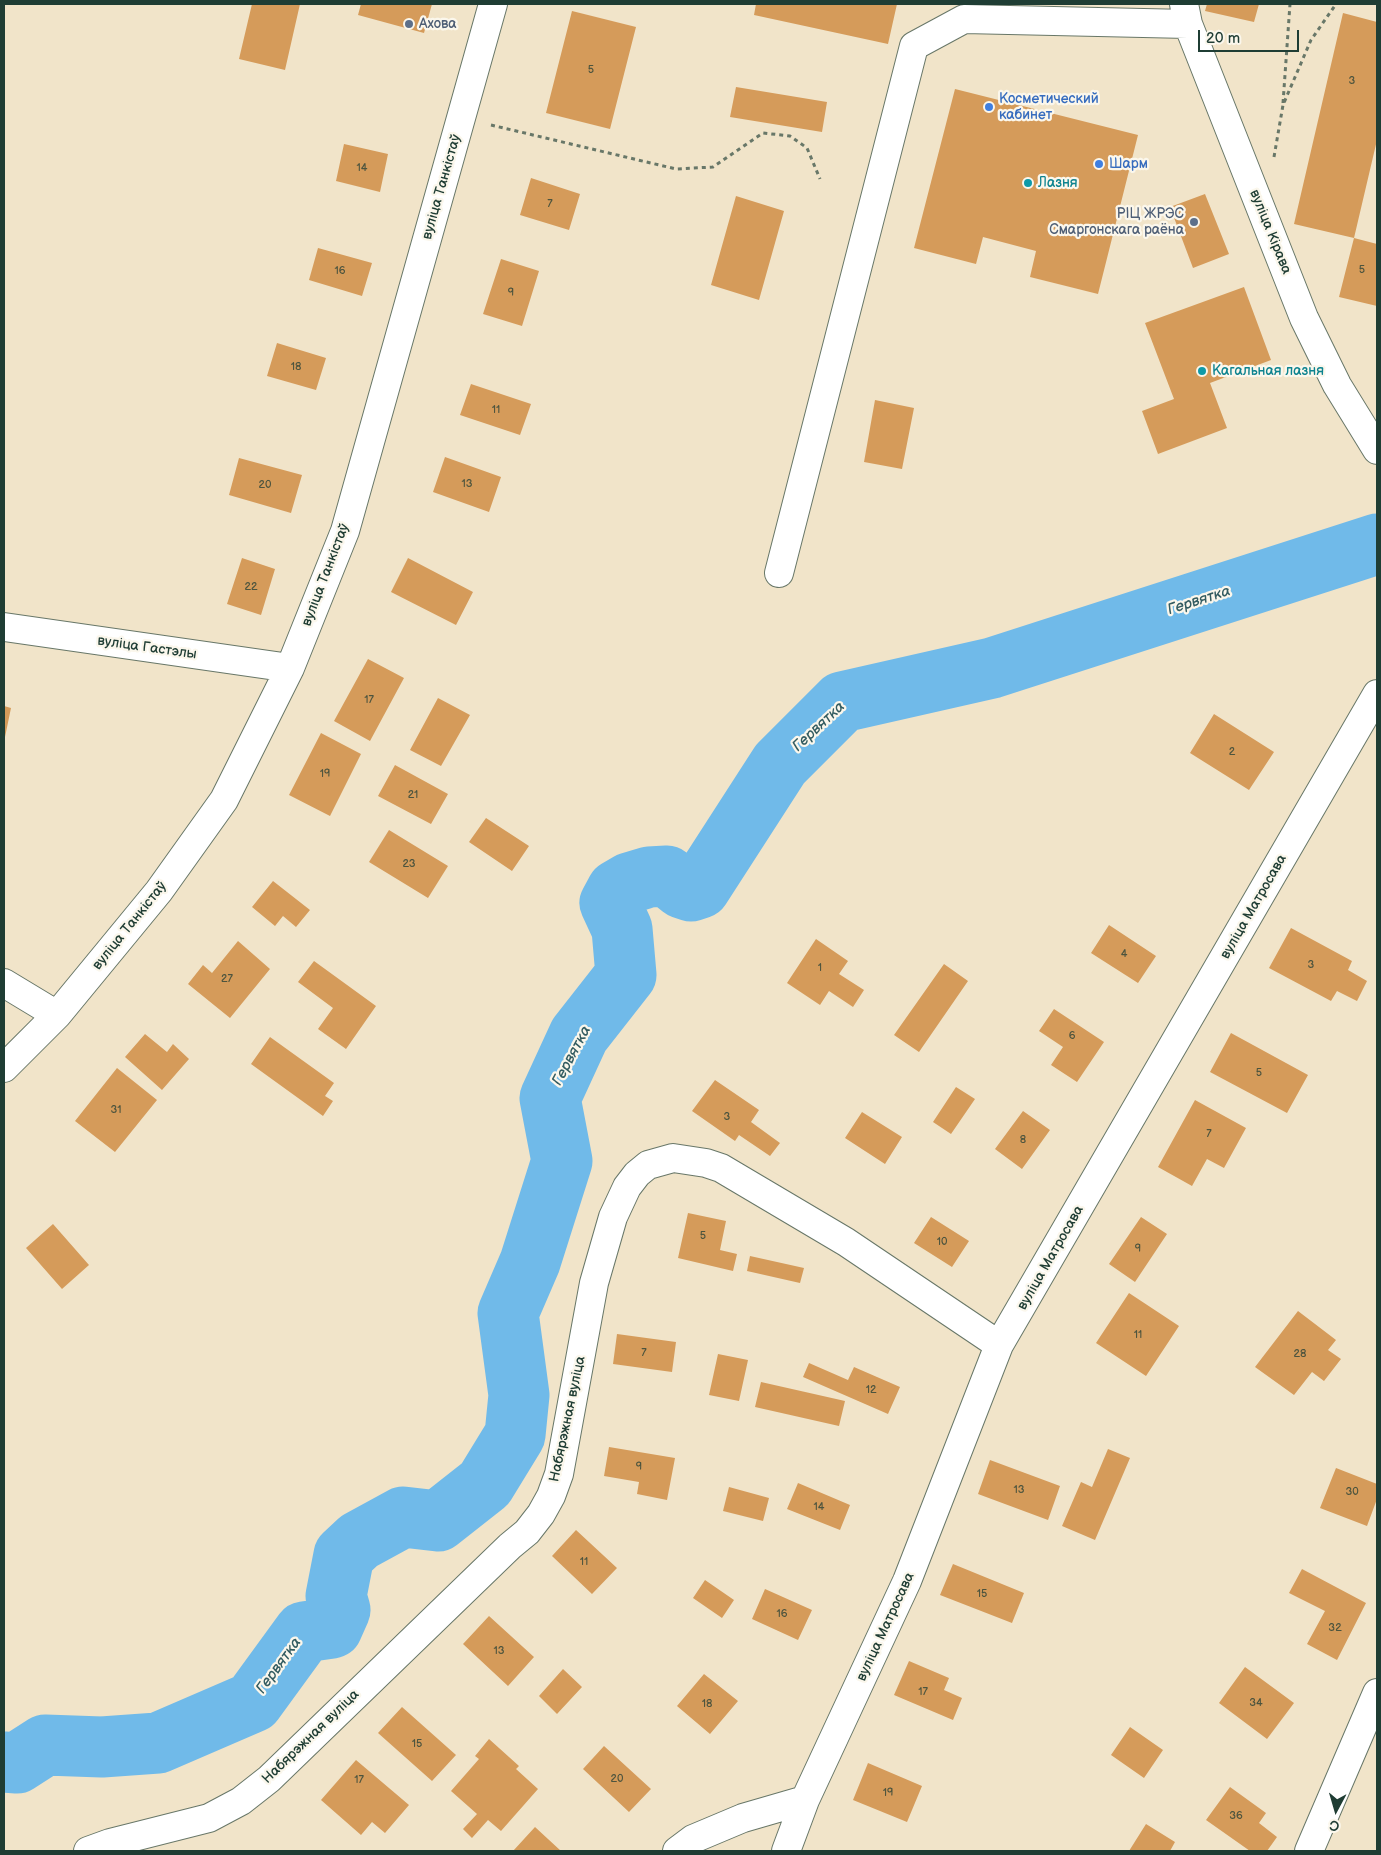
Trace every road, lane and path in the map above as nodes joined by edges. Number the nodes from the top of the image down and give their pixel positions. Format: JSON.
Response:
{"nodes":[{"id":1,"x":494,"y":4,"type":"edge"},
{"id":2,"x":1290,"y":4,"type":"edge"},
{"id":3,"x":1336,"y":4,"type":"edge"},
{"id":4,"x":1186,"y":14,"type":"edge"},
{"id":5,"x":1283,"y":105,"type":"junction"},
{"id":6,"x":487,"y":124,"type":"dead end"},
{"id":7,"x":1274,"y":160,"type":"dead end"},
{"id":8,"x":820,"y":179,"type":"dead end"},
{"id":9,"x":1376,"y":441,"type":"edge"},
{"id":10,"x":779,"y":573,"type":"dead end"},
{"id":11,"x":4,"y":627,"type":"edge"},
{"id":12,"x":290,"y":668,"type":"junction"},
{"id":13,"x":1377,"y":694,"type":"edge"},
{"id":14,"x":4,"y":983,"type":"edge"},
{"id":15,"x":57,"y":1015,"type":"junction"},
{"id":16,"x":4,"y":1068,"type":"edge"},
{"id":17,"x":1000,"y":1345,"type":"junction"},
{"id":18,"x":1377,"y":1693,"type":"edge"},
{"id":19,"x":805,"y":1800,"type":"junction"},
{"id":20,"x":88,"y":1851,"type":"edge"},
{"id":21,"x":677,"y":1851,"type":"edge"},
{"id":22,"x":786,"y":1851,"type":"edge"},
{"id":23,"x":1309,"y":1851,"type":"edge"}],
"edges":[{"from":1,"to":12,"type":"street","name":"вуліца Танкістаў"},
{"from":2,"to":5,"type":"path"},
{"from":3,"to":5,"type":"path"},
{"from":4,"to":9,"type":"street","name":"вуліца Кірава"},
{"from":4,"to":10,"type":"street"},
{"from":5,"to":7,"type":"path"},
{"from":6,"to":8,"type":"path"},
{"from":11,"to":12,"type":"street","name":"вуліца Гастэлы"},
{"from":12,"to":15,"type":"street","name":"вуліца Танкістаў"},
{"from":13,"to":17,"type":"street","name":"вуліца Матросава"},
{"from":14,"to":15,"type":"street"},
{"from":15,"to":16,"type":"street","name":"вуліца Танкістаў"},
{"from":17,"to":19,"type":"street","name":"вуліца Матросава"},
{"from":17,"to":20,"type":"street","name":"Набярэжная вуліца"},
{"from":18,"to":23,"type":"street"},
{"from":19,"to":21,"type":"street"},
{"from":19,"to":22,"type":"street","name":"вуліца Матросава"}]}
